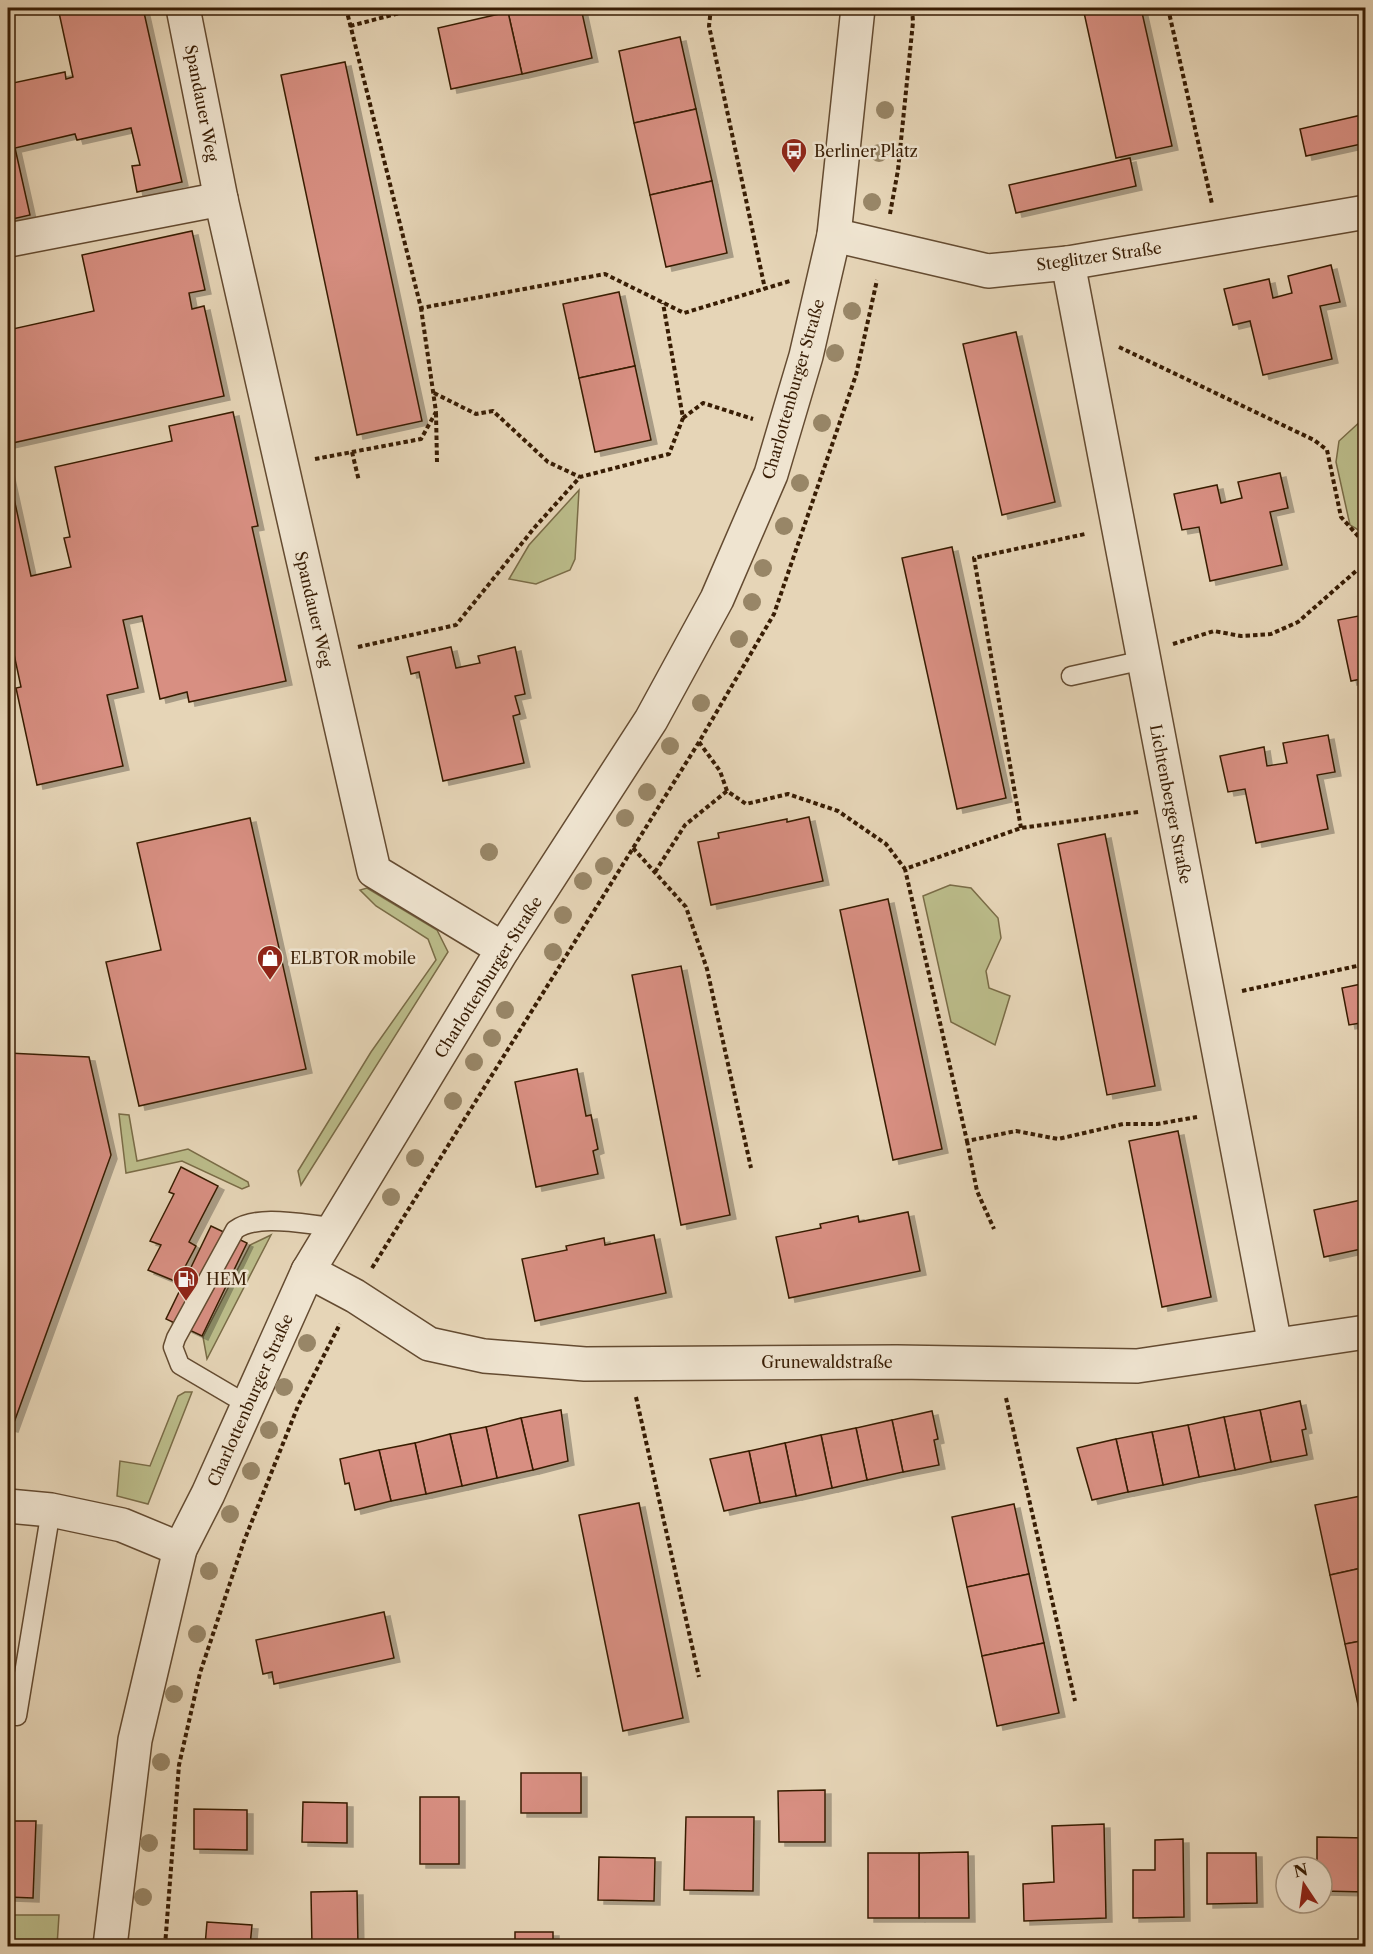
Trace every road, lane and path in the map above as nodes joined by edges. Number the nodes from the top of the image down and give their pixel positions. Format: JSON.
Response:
{"nodes":[{"id":1,"x":183,"y":8,"type":"edge"},
{"id":2,"x":346,"y":8,"type":"edge"},
{"id":3,"x":419,"y":8,"type":"edge"},
{"id":4,"x":711,"y":8,"type":"edge"},
{"id":5,"x":858,"y":8,"type":"edge"},
{"id":6,"x":912,"y":8,"type":"edge"},
{"id":7,"x":1168,"y":8,"type":"edge"},
{"id":8,"x":350,"y":26,"type":"junction"},
{"id":9,"x":221,"y":199,"type":"junction"},
{"id":10,"x":1365,"y":212,"type":"edge"},
{"id":11,"x":834,"y":236,"type":"junction"},
{"id":12,"x":1219,"y":237,"type":"junction"},
{"id":13,"x":9,"y":240,"type":"dead end"},
{"id":14,"x":884,"y":247,"type":"junction"},
{"id":15,"x":1068,"y":262,"type":"junction"},
{"id":16,"x":826,"y":271,"type":"junction"},
{"id":17,"x":765,"y":289,"type":"junction"},
{"id":18,"x":663,"y":303,"type":"junction"},
{"id":19,"x":421,"y":308,"type":"junction"},
{"id":20,"x":1080,"y":329,"type":"junction"},
{"id":21,"x":433,"y":392,"type":"junction"},
{"id":22,"x":436,"y":412,"type":"junction"},
{"id":23,"x":683,"y":418,"type":"junction"},
{"id":24,"x":784,"y":429,"type":"junction"},
{"id":25,"x":352,"y":452,"type":"junction"},
{"id":26,"x":438,"y":462,"type":"dead end"},
{"id":27,"x":282,"y":466,"type":"junction"},
{"id":28,"x":580,"y":477,"type":"junction"},
{"id":29,"x":359,"y":481,"type":"dead end"},
{"id":30,"x":1118,"y":527,"type":"junction"},
{"id":31,"x":1365,"y":545,"type":"edge"},
{"id":32,"x":1365,"y":569,"type":"edge"},
{"id":33,"x":325,"y":654,"type":"junction"},
{"id":34,"x":1144,"y":660,"type":"junction"},
{"id":35,"x":1071,"y":676,"type":"dead end"},
{"id":36,"x":699,"y":742,"type":"junction"},
{"id":37,"x":727,"y":791,"type":"junction"},
{"id":38,"x":1172,"y":808,"type":"junction"},
{"id":39,"x":1021,"y":828,"type":"junction"},
{"id":40,"x":633,"y":848,"type":"junction"},
{"id":41,"x":904,"y":869,"type":"junction"},
{"id":42,"x":655,"y":872,"type":"junction"},
{"id":43,"x":503,"y":949,"type":"junction"},
{"id":44,"x":1365,"y":964,"type":"edge"},
{"id":45,"x":1209,"y":998,"type":"junction"},
{"id":46,"x":1230,"y":1112,"type":"junction"},
{"id":47,"x":967,"y":1140,"type":"junction"},
{"id":48,"x":751,"y":1167,"type":"dead end"},
{"id":49,"x":336,"y":1227,"type":"junction"},
{"id":50,"x":994,"y":1229,"type":"dead end"},
{"id":51,"x":308,"y":1271,"type":"junction"},
{"id":52,"x":355,"y":1296,"type":"junction"},
{"id":53,"x":1365,"y":1332,"type":"edge"},
{"id":54,"x":1275,"y":1345,"type":"junction"},
{"id":55,"x":998,"y":1362,"type":"junction"},
{"id":56,"x":629,"y":1363,"type":"junction"},
{"id":57,"x":248,"y":1405,"type":"junction"},
{"id":58,"x":8,"y":1506,"type":"edge"},
{"id":59,"x":51,"y":1510,"type":"junction"},
{"id":60,"x":180,"y":1549,"type":"junction"},
{"id":61,"x":699,"y":1677,"type":"dead end"},
{"id":62,"x":1075,"y":1701,"type":"dead end"},
{"id":63,"x":17,"y":1716,"type":"dead end"},
{"id":64,"x":110,"y":1947,"type":"edge"},
{"id":65,"x":165,"y":1947,"type":"edge"}],
"edges":[{"from":1,"to":9,"type":"street","name":"Spandauer Weg"},
{"from":2,"to":8,"type":"path"},
{"from":3,"to":8,"type":"path"},
{"from":4,"to":17,"type":"path"},
{"from":5,"to":11,"type":"street","name":"Charlottenburger Straße"},
{"from":6,"to":14,"type":"path"},
{"from":7,"to":12,"type":"path"},
{"from":8,"to":19,"type":"path"},
{"from":9,"to":13,"type":"street"},
{"from":9,"to":27,"type":"street","name":"Spandauer Weg"},
{"from":10,"to":12,"type":"street","name":"Steglitzer Straße"},
{"from":11,"to":14,"type":"street","name":"Steglitzer Straße"},
{"from":11,"to":16,"type":"street","name":"Charlottenburger Straße"},
{"from":12,"to":15,"type":"street","name":"Steglitzer Straße"},
{"from":14,"to":15,"type":"street","name":"Steglitzer Straße"},
{"from":14,"to":36,"type":"path"},
{"from":15,"to":20,"type":"street","name":"Lichtenberger Straße"},
{"from":16,"to":17,"type":"path"},
{"from":16,"to":24,"type":"street","name":"Charlottenburger Straße"},
{"from":17,"to":18,"type":"path"},
{"from":18,"to":19,"type":"path"},
{"from":18,"to":23,"type":"path"},
{"from":19,"to":21,"type":"path"},
{"from":20,"to":30,"type":"street","name":"Lichtenberger Straße"},
{"from":20,"to":31,"type":"path"},
{"from":21,"to":22,"type":"path"},
{"from":21,"to":28,"type":"path"},
{"from":22,"to":25,"type":"path"},
{"from":22,"to":26,"type":"path"},
{"from":23,"to":24,"type":"path"},
{"from":23,"to":28,"type":"path"},
{"from":24,"to":43,"type":"street","name":"Charlottenburger Straße"},
{"from":25,"to":27,"type":"path"},
{"from":25,"to":29,"type":"path"},
{"from":27,"to":33,"type":"street","name":"Spandauer Weg"},
{"from":28,"to":33,"type":"path"},
{"from":30,"to":34,"type":"street","name":"Lichtenberger Straße"},
{"from":30,"to":39,"type":"path"},
{"from":32,"to":34,"type":"path"},
{"from":33,"to":43,"type":"street","name":"Spandauer Weg"},
{"from":34,"to":35,"type":"lane"},
{"from":34,"to":38,"type":"street","name":"Lichtenberger Straße"},
{"from":36,"to":37,"type":"path"},
{"from":36,"to":40,"type":"path"},
{"from":37,"to":41,"type":"path"},
{"from":37,"to":42,"type":"path"},
{"from":38,"to":39,"type":"path"},
{"from":38,"to":45,"type":"street","name":"Lichtenberger Straße"},
{"from":39,"to":41,"type":"path"},
{"from":40,"to":42,"type":"path"},
{"from":40,"to":52,"type":"path"},
{"from":41,"to":47,"type":"path"},
{"from":42,"to":48,"type":"path"},
{"from":43,"to":49,"type":"street","name":"Charlottenburger Straße"},
{"from":44,"to":45,"type":"path"},
{"from":45,"to":46,"type":"street","name":"Lichtenberger Straße"},
{"from":46,"to":47,"type":"path"},
{"from":46,"to":54,"type":"street","name":"Lichtenberger Straße"},
{"from":47,"to":50,"type":"path"},
{"from":49,"to":51,"type":"street","name":"Charlottenburger Straße"},
{"from":49,"to":57,"type":"lane"},
{"from":51,"to":52,"type":"street","name":"Grunewaldstraße"},
{"from":51,"to":57,"type":"street","name":"Charlottenburger Straße"},
{"from":52,"to":56,"type":"street","name":"Grunewaldstraße"},
{"from":52,"to":65,"type":"path"},
{"from":53,"to":54,"type":"street","name":"Grunewaldstraße"},
{"from":54,"to":55,"type":"street","name":"Grunewaldstraße"},
{"from":55,"to":56,"type":"street","name":"Grunewaldstraße"},
{"from":55,"to":62,"type":"path"},
{"from":56,"to":61,"type":"path"},
{"from":57,"to":60,"type":"street","name":"Charlottenburger Straße"},
{"from":58,"to":59,"type":"street"},
{"from":59,"to":60,"type":"street"},
{"from":59,"to":63,"type":"lane"},
{"from":60,"to":64,"type":"street","name":"Charlottenburger Straße"}]}
